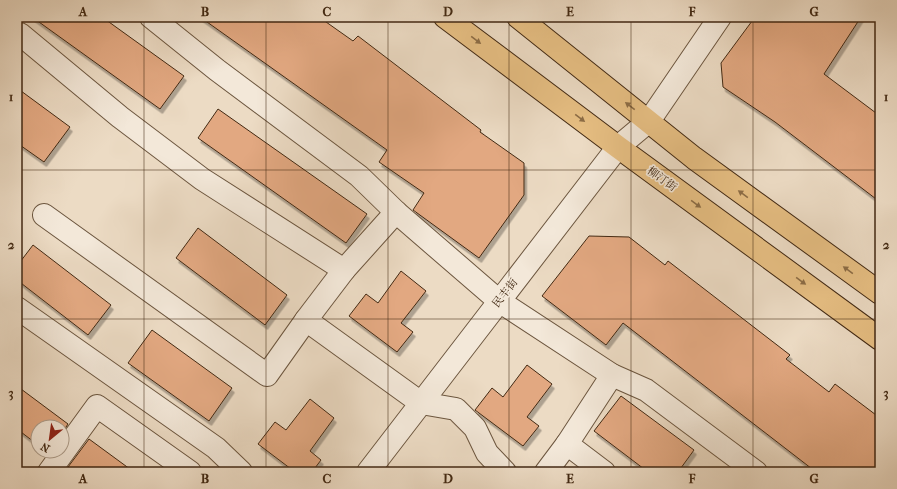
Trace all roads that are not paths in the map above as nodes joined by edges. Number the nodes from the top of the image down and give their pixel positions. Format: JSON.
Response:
{"nodes":[{"id":1,"x":152,"y":17,"type":"edge"},
{"id":2,"x":445,"y":17,"type":"edge"},
{"id":3,"x":518,"y":17,"type":"edge"},
{"id":4,"x":720,"y":17,"type":"edge"},
{"id":5,"x":20,"y":34,"type":"dead end"},
{"id":6,"x":649,"y":121,"type":"junction"},
{"id":7,"x":618,"y":147,"type":"junction"},
{"id":8,"x":396,"y":212,"type":"junction"},
{"id":9,"x":44,"y":215,"type":"dead end"},
{"id":10,"x":344,"y":270,"type":"junction"},
{"id":11,"x":880,"y":293,"type":"edge"},
{"id":12,"x":499,"y":301,"type":"junction"},
{"id":13,"x":17,"y":308,"type":"edge"},
{"id":14,"x":306,"y":320,"type":"junction"},
{"id":15,"x":880,"y":339,"type":"edge"},
{"id":16,"x":612,"y":375,"type":"junction"},
{"id":17,"x":421,"y":403,"type":"junction"},
{"id":18,"x":567,"y":444,"type":"junction"},
{"id":19,"x":49,"y":472,"type":"edge"},
{"id":20,"x":190,"y":472,"type":"edge"},
{"id":21,"x":241,"y":472,"type":"edge"},
{"id":22,"x":368,"y":472,"type":"edge"},
{"id":23,"x":505,"y":472,"type":"edge"},
{"id":24,"x":546,"y":472,"type":"edge"},
{"id":25,"x":604,"y":472,"type":"edge"},
{"id":26,"x":756,"y":472,"type":"edge"}],
"edges":[{"from":1,"to":8,"type":"street"},
{"from":2,"to":7,"type":"main road","name":"柳汀街","one_way":true},
{"from":6,"to":3,"type":"main road","one_way":true},
{"from":4,"to":6,"type":"street","name":"民丰街"},
{"from":5,"to":10,"type":"street"},
{"from":6,"to":7,"type":"street","name":"民丰街"},
{"from":11,"to":6,"type":"main road","one_way":true},
{"from":7,"to":12,"type":"street","name":"民丰街"},
{"from":7,"to":15,"type":"main road","name":"柳汀街","one_way":true},
{"from":8,"to":10,"type":"street"},
{"from":8,"to":12,"type":"street"},
{"from":9,"to":14,"type":"street"},
{"from":10,"to":14,"type":"street"},
{"from":12,"to":16,"type":"street"},
{"from":12,"to":17,"type":"street","name":"民丰街"},
{"from":13,"to":21,"type":"street"},
{"from":14,"to":17,"type":"street"},
{"from":16,"to":18,"type":"street"},
{"from":16,"to":26,"type":"street"},
{"from":17,"to":22,"type":"street","name":"民丰街"},
{"from":17,"to":23,"type":"street"},
{"from":18,"to":24,"type":"street"},
{"from":18,"to":25,"type":"street"},
{"from":19,"to":20,"type":"street"}]}
